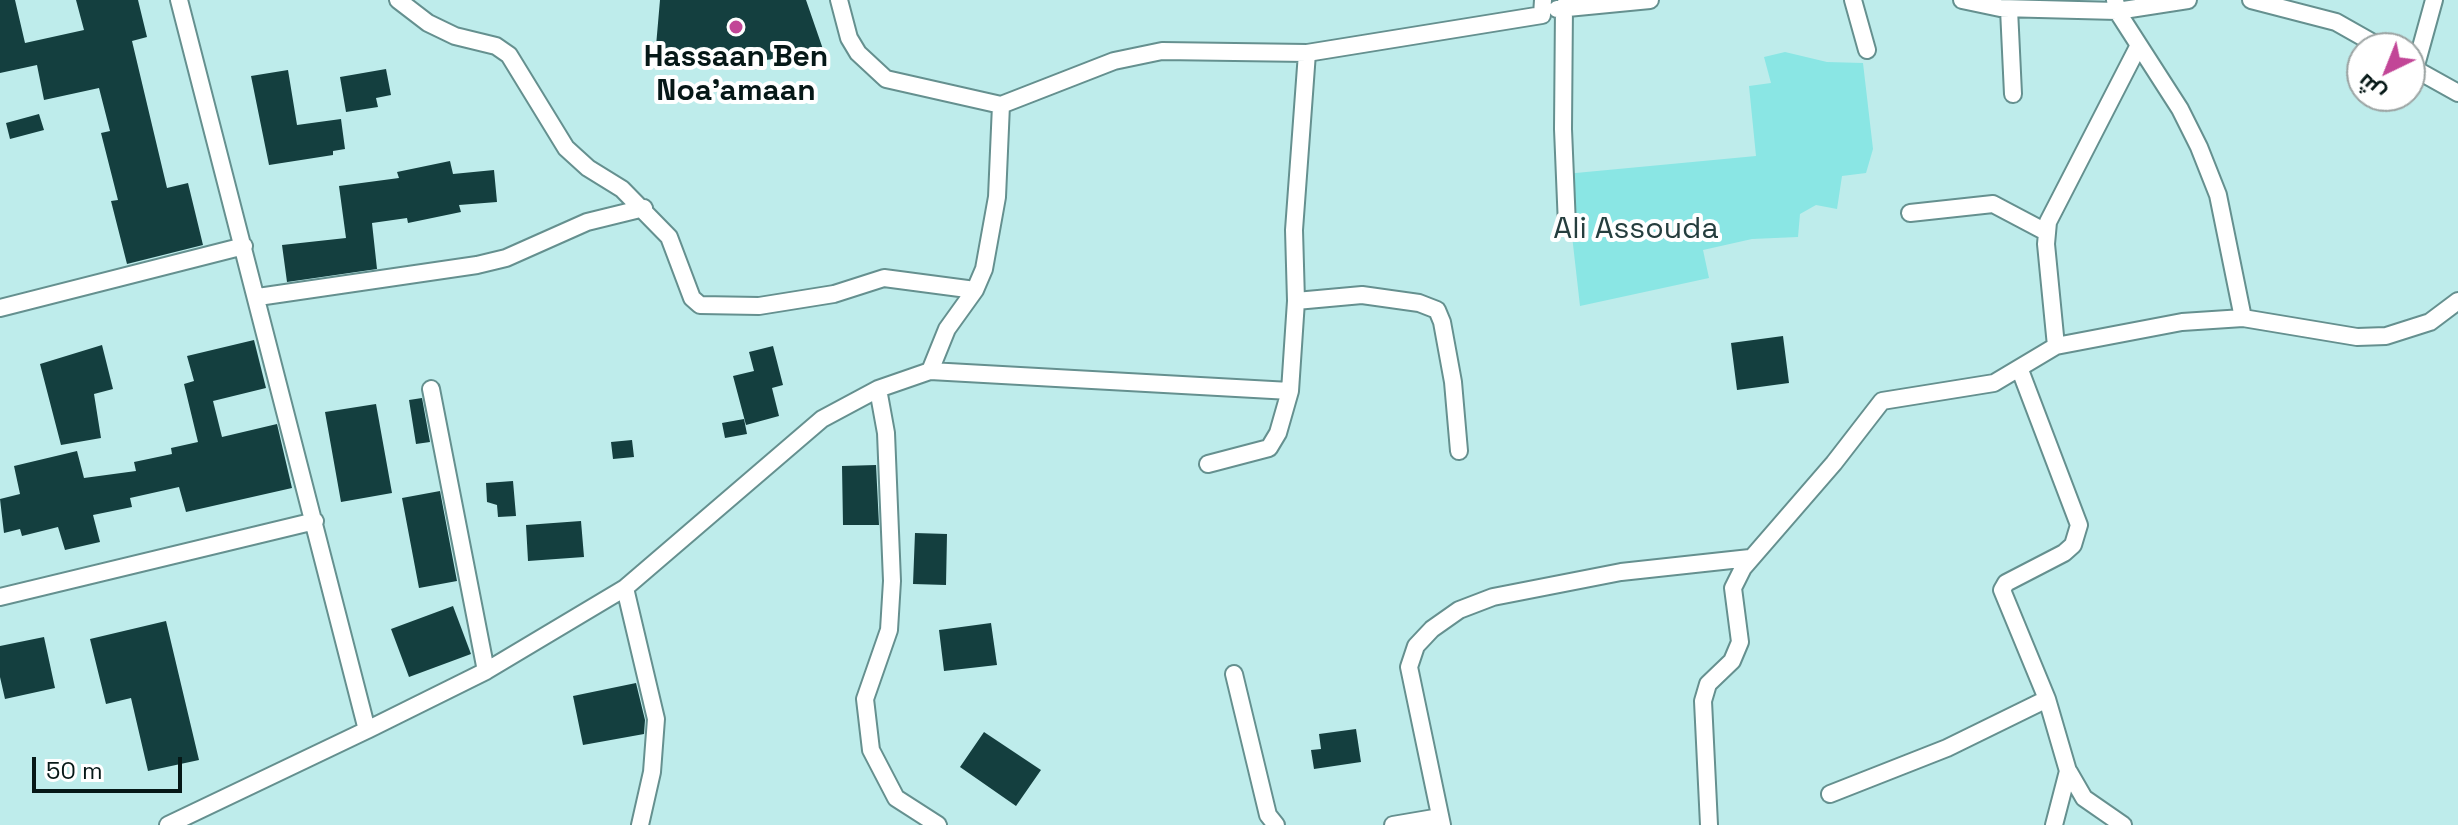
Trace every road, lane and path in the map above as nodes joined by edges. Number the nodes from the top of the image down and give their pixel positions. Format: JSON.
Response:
{"nodes":[{"id":1,"x":179,"y":0,"type":"edge"},
{"id":2,"x":398,"y":0,"type":"edge"},
{"id":3,"x":839,"y":0,"type":"edge"},
{"id":4,"x":1650,"y":0,"type":"edge"},
{"id":5,"x":1853,"y":0,"type":"edge"},
{"id":6,"x":1962,"y":0,"type":"edge"},
{"id":7,"x":2188,"y":0,"type":"edge"},
{"id":8,"x":2251,"y":0,"type":"edge"},
{"id":9,"x":2434,"y":0,"type":"edge"},
{"id":10,"x":1564,"y":6,"type":"junction"},
{"id":11,"x":2116,"y":6,"type":"edge"},
{"id":12,"x":1543,"y":7,"type":"edge"},
{"id":13,"x":2009,"y":9,"type":"junction"},
{"id":14,"x":2354,"y":32,"type":"edge"},
{"id":15,"x":2424,"y":32,"type":"edge"},
{"id":16,"x":2139,"y":45,"type":"junction"},
{"id":17,"x":1867,"y":50,"type":"dead end"},
{"id":18,"x":1307,"y":53,"type":"junction"},
{"id":19,"x":2426,"y":75,"type":"edge"},
{"id":20,"x":2458,"y":93,"type":"edge"},
{"id":21,"x":2013,"y":94,"type":"dead end"},
{"id":22,"x":1001,"y":105,"type":"junction"},
{"id":23,"x":644,"y":208,"type":"junction"},
{"id":24,"x":1910,"y":213,"type":"dead end"},
{"id":25,"x":1567,"y":226,"type":"dead end"},
{"id":26,"x":2046,"y":232,"type":"junction"},
{"id":27,"x":244,"y":246,"type":"junction"},
{"id":28,"x":975,"y":290,"type":"junction"},
{"id":29,"x":258,"y":297,"type":"junction"},
{"id":30,"x":1296,"y":301,"type":"junction"},
{"id":31,"x":2458,"y":303,"type":"edge"},
{"id":32,"x":0,"y":308,"type":"edge"},
{"id":33,"x":2243,"y":318,"type":"junction"},
{"id":34,"x":2056,"y":346,"type":"junction"},
{"id":35,"x":2020,"y":370,"type":"junction"},
{"id":36,"x":930,"y":371,"type":"junction"},
{"id":37,"x":431,"y":389,"type":"dead end"},
{"id":38,"x":878,"y":389,"type":"junction"},
{"id":39,"x":1290,"y":391,"type":"junction"},
{"id":40,"x":1459,"y":451,"type":"dead end"},
{"id":41,"x":1208,"y":464,"type":"dead end"},
{"id":42,"x":315,"y":521,"type":"junction"},
{"id":43,"x":1750,"y":558,"type":"junction"},
{"id":44,"x":625,"y":588,"type":"junction"},
{"id":45,"x":0,"y":597,"type":"edge"},
{"id":46,"x":486,"y":671,"type":"junction"},
{"id":47,"x":1234,"y":674,"type":"dead end"},
{"id":48,"x":2047,"y":699,"type":"junction"},
{"id":49,"x":367,"y":730,"type":"junction"},
{"id":50,"x":2068,"y":771,"type":"junction"},
{"id":51,"x":1830,"y":794,"type":"dead end"},
{"id":52,"x":1441,"y":821,"type":"edge"},
{"id":53,"x":168,"y":825,"type":"edge"},
{"id":54,"x":640,"y":825,"type":"edge"},
{"id":55,"x":938,"y":825,"type":"edge"},
{"id":56,"x":1276,"y":825,"type":"edge"},
{"id":57,"x":1393,"y":825,"type":"edge"},
{"id":58,"x":1709,"y":825,"type":"edge"},
{"id":59,"x":2054,"y":825,"type":"edge"},
{"id":60,"x":2123,"y":825,"type":"edge"}],
"edges":[{"from":1,"to":27,"type":"street"},
{"from":2,"to":23,"type":"street"},
{"from":3,"to":22,"type":"street"},
{"from":4,"to":10,"type":"street"},
{"from":5,"to":17,"type":"street"},
{"from":6,"to":13,"type":"street"},
{"from":7,"to":11,"type":"street"},
{"from":8,"to":14,"type":"street"},
{"from":9,"to":15,"type":"street"},
{"from":10,"to":12,"type":"street"},
{"from":10,"to":25,"type":"street"},
{"from":11,"to":13,"type":"street"},
{"from":11,"to":16,"type":"street"},
{"from":12,"to":18,"type":"street"},
{"from":13,"to":21,"type":"street"},
{"from":16,"to":26,"type":"street"},
{"from":16,"to":33,"type":"street"},
{"from":18,"to":22,"type":"street"},
{"from":18,"to":30,"type":"street"},
{"from":19,"to":20,"type":"street"},
{"from":22,"to":28,"type":"street"},
{"from":23,"to":28,"type":"street"},
{"from":23,"to":29,"type":"street"},
{"from":24,"to":26,"type":"street"},
{"from":26,"to":34,"type":"street"},
{"from":27,"to":29,"type":"street"},
{"from":27,"to":32,"type":"street"},
{"from":28,"to":36,"type":"street"},
{"from":29,"to":42,"type":"street"},
{"from":30,"to":39,"type":"street"},
{"from":30,"to":40,"type":"street"},
{"from":31,"to":33,"type":"street"},
{"from":33,"to":34,"type":"street"},
{"from":34,"to":35,"type":"street"},
{"from":35,"to":43,"type":"street"},
{"from":35,"to":48,"type":"street"},
{"from":36,"to":38,"type":"street"},
{"from":36,"to":39,"type":"street"},
{"from":37,"to":46,"type":"street"},
{"from":38,"to":44,"type":"street"},
{"from":38,"to":55,"type":"street"},
{"from":39,"to":41,"type":"street"},
{"from":42,"to":45,"type":"street"},
{"from":42,"to":49,"type":"street"},
{"from":43,"to":52,"type":"street"},
{"from":43,"to":58,"type":"street"},
{"from":44,"to":46,"type":"street"},
{"from":44,"to":54,"type":"street"},
{"from":46,"to":49,"type":"street"},
{"from":47,"to":56,"type":"street"},
{"from":48,"to":50,"type":"street"},
{"from":48,"to":51,"type":"street"},
{"from":49,"to":53,"type":"street"},
{"from":50,"to":59,"type":"street"},
{"from":50,"to":60,"type":"street"},
{"from":52,"to":57,"type":"street"}]}
